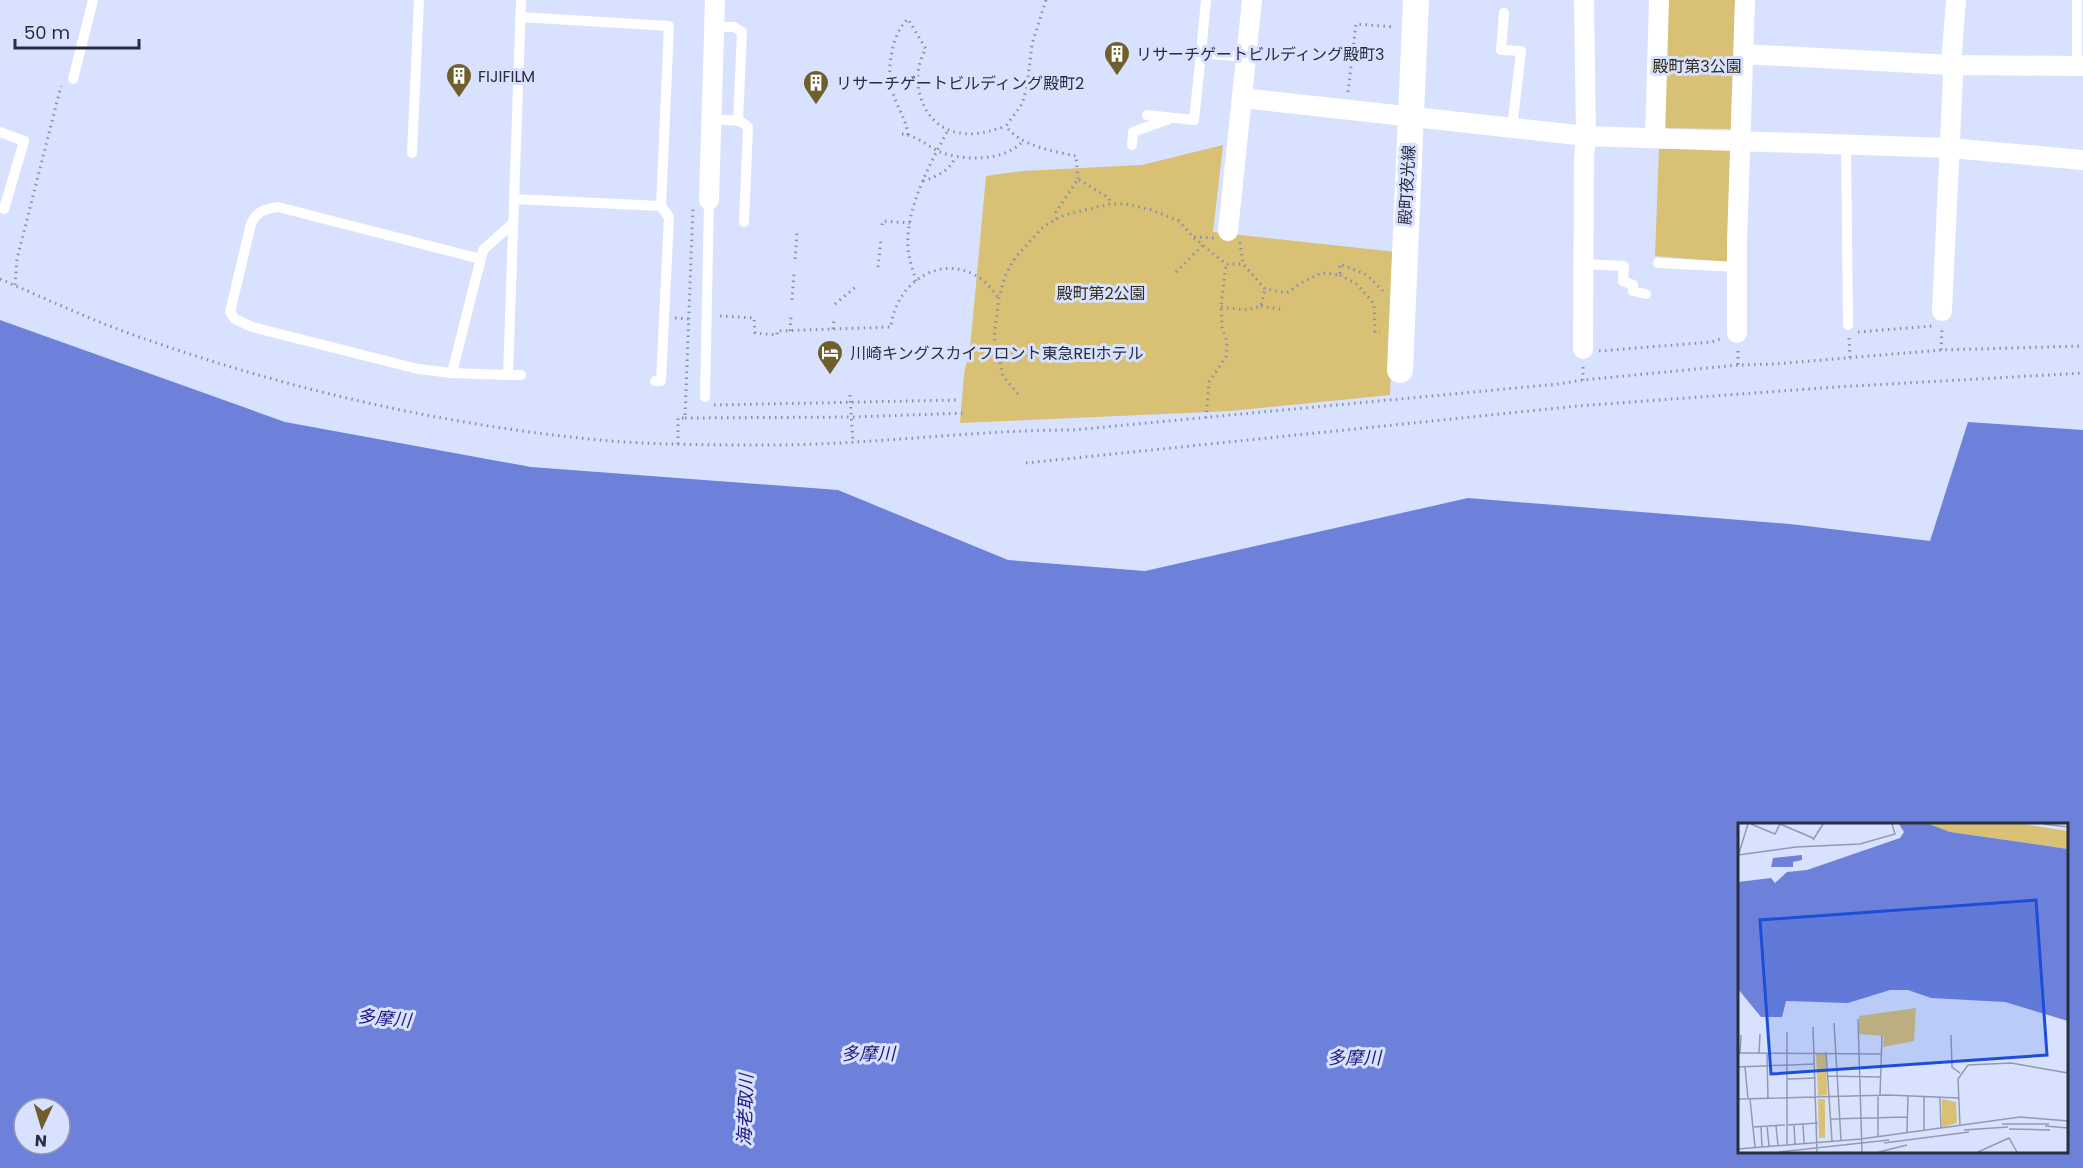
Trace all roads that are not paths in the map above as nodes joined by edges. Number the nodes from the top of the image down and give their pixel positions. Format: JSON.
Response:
{"nodes":[{"id":1,"x":93,"y":0,"type":"edge"},
{"id":2,"x":419,"y":0,"type":"edge"},
{"id":3,"x":520,"y":0,"type":"edge"},
{"id":4,"x":715,"y":0,"type":"edge"},
{"id":5,"x":1206,"y":0,"type":"edge"},
{"id":6,"x":1252,"y":0,"type":"edge"},
{"id":7,"x":1416,"y":0,"type":"edge"},
{"id":8,"x":1584,"y":0,"type":"edge"},
{"id":9,"x":1659,"y":0,"type":"edge"},
{"id":10,"x":1745,"y":0,"type":"edge"},
{"id":11,"x":1956,"y":0,"type":"edge"},
{"id":12,"x":2077,"y":0,"type":"edge"},
{"id":13,"x":1504,"y":13,"type":"dead end"},
{"id":14,"x":520,"y":18,"type":"junction"},
{"id":15,"x":714,"y":27,"type":"junction"},
{"id":16,"x":1201,"y":53,"type":"junction"},
{"id":17,"x":1744,"y":54,"type":"junction"},
{"id":18,"x":1246,"y":57,"type":"junction"},
{"id":19,"x":1951,"y":65,"type":"junction"},
{"id":20,"x":2080,"y":66,"type":"edge"},
{"id":21,"x":68,"y":79,"type":"road end"},
{"id":22,"x":1242,"y":98,"type":"junction"},
{"id":23,"x":1147,"y":115,"type":"dead end"},
{"id":24,"x":1410,"y":117,"type":"junction"},
{"id":25,"x":1172,"y":118,"type":"junction"},
{"id":26,"x":712,"y":119,"type":"junction"},
{"id":27,"x":738,"y":121,"type":"junction"},
{"id":28,"x":1512,"y":128,"type":"junction"},
{"id":29,"x":0,"y":132,"type":"edge"},
{"id":30,"x":1586,"y":136,"type":"junction"},
{"id":31,"x":1654,"y":138,"type":"junction"},
{"id":32,"x":1740,"y":142,"type":"junction"},
{"id":33,"x":1846,"y":144,"type":"junction"},
{"id":34,"x":1132,"y":145,"type":"dead end"},
{"id":35,"x":1950,"y":148,"type":"junction"},
{"id":36,"x":412,"y":153,"type":"dead end"},
{"id":37,"x":2083,"y":159,"type":"edge"},
{"id":38,"x":514,"y":199,"type":"junction"},
{"id":39,"x":701,"y":199,"type":"joint"},
{"id":40,"x":661,"y":206,"type":"junction"},
{"id":41,"x":0,"y":208,"type":"edge"},
{"id":42,"x":744,"y":222,"type":"dead end"},
{"id":43,"x":513,"y":223,"type":"junction"},
{"id":44,"x":1228,"y":231,"type":"dead end"},
{"id":45,"x":481,"y":259,"type":"junction"},
{"id":46,"x":1658,"y":263,"type":"dead end"},
{"id":47,"x":1584,"y":264,"type":"junction"},
{"id":48,"x":1737,"y":267,"type":"junction"},
{"id":49,"x":1646,"y":294,"type":"dead end"},
{"id":50,"x":1940,"y":319,"type":"road end"},
{"id":51,"x":1848,"y":325,"type":"dead end"},
{"id":52,"x":1737,"y":333,"type":"road end"},
{"id":53,"x":1583,"y":349,"type":"road end"},
{"id":54,"x":1400,"y":370,"type":"dead end"},
{"id":55,"x":452,"y":374,"type":"junction"},
{"id":56,"x":508,"y":375,"type":"junction"},
{"id":57,"x":521,"y":375,"type":"dead end"},
{"id":58,"x":655,"y":381,"type":"dead end"},
{"id":59,"x":707,"y":401,"type":"road end"}],
"edges":[{"from":1,"to":21,"type":"lane"},
{"from":2,"to":36,"type":"lane"},
{"from":3,"to":14,"type":"lane"},
{"from":4,"to":15,"type":"street"},
{"from":5,"to":16,"type":"lane"},
{"from":6,"to":18,"type":"street"},
{"from":7,"to":24,"type":"street","name":"殿町夜光線"},
{"from":8,"to":30,"type":"street"},
{"from":9,"to":31,"type":"street"},
{"from":10,"to":17,"type":"street"},
{"from":11,"to":19,"type":"street"},
{"from":12,"to":20,"type":"lane"},
{"from":13,"to":28,"type":"lane"},
{"from":14,"to":38,"type":"lane"},
{"from":14,"to":40,"type":"lane"},
{"from":15,"to":26,"type":"street"},
{"from":15,"to":27,"type":"lane"},
{"from":16,"to":18,"type":"lane"},
{"from":16,"to":25,"type":"lane"},
{"from":17,"to":19,"type":"street"},
{"from":17,"to":32,"type":"street"},
{"from":18,"to":22,"type":"street"},
{"from":19,"to":20,"type":"street"},
{"from":19,"to":35,"type":"street"},
{"from":22,"to":24,"type":"street"},
{"from":22,"to":44,"type":"street"},
{"from":23,"to":25,"type":"lane"},
{"from":24,"to":28,"type":"street"},
{"from":24,"to":54,"type":"street","name":"殿町夜光線"},
{"from":25,"to":34,"type":"lane"},
{"from":26,"to":27,"type":"lane"},
{"from":26,"to":39,"type":"street"},
{"from":27,"to":42,"type":"lane"},
{"from":28,"to":30,"type":"street"},
{"from":29,"to":41,"type":"lane"},
{"from":30,"to":31,"type":"street"},
{"from":30,"to":47,"type":"street"},
{"from":31,"to":32,"type":"street"},
{"from":32,"to":33,"type":"street"},
{"from":32,"to":48,"type":"street"},
{"from":33,"to":35,"type":"street"},
{"from":33,"to":51,"type":"lane"},
{"from":35,"to":37,"type":"street"},
{"from":35,"to":50,"type":"street"},
{"from":38,"to":40,"type":"lane"},
{"from":38,"to":43,"type":"lane"},
{"from":39,"to":59,"type":"lane"},
{"from":40,"to":58,"type":"lane"},
{"from":43,"to":45,"type":"lane"},
{"from":43,"to":56,"type":"lane"},
{"from":45,"to":55,"type":"lane"},
{"from":45,"to":55,"type":"lane"},
{"from":46,"to":48,"type":"lane"},
{"from":47,"to":49,"type":"lane"},
{"from":47,"to":53,"type":"street"},
{"from":48,"to":52,"type":"street"},
{"from":55,"to":56,"type":"lane"},
{"from":56,"to":57,"type":"lane"}]}
